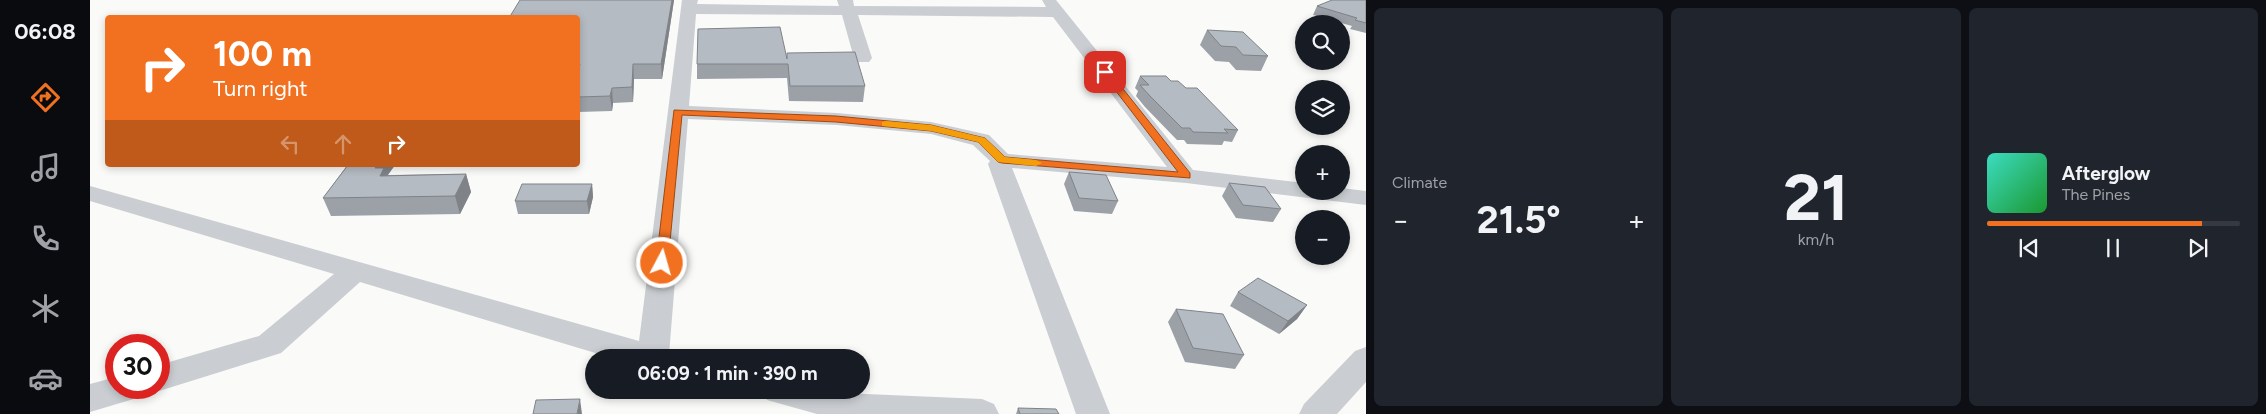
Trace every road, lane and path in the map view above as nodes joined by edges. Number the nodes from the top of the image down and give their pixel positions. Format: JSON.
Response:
{"nodes":[{"id":1,"x":689,"y":5,"type":"edge"},
{"id":2,"x":847,"y":5,"type":"edge"},
{"id":3,"x":1053,"y":6,"type":"edge"},
{"id":4,"x":863,"y":58,"type":"dead end"},
{"id":5,"x":678,"y":112,"type":"junction"},
{"id":6,"x":1002,"y":160,"type":"junction"},
{"id":7,"x":1186,"y":176,"type":"junction"},
{"id":8,"x":1295,"y":189,"type":"edge"},
{"id":9,"x":90,"y":193,"type":"edge"},
{"id":10,"x":1350,"y":196,"type":"edge"},
{"id":11,"x":1366,"y":198,"type":"edge"},
{"id":12,"x":356,"y":270,"type":"junction"},
{"id":13,"x":627,"y":349,"type":"edge"},
{"id":14,"x":655,"y":349,"type":"edge"},
{"id":15,"x":1366,"y":360,"type":"edge"},
{"id":16,"x":170,"y":375,"type":"edge"},
{"id":17,"x":105,"y":394,"type":"edge"},
{"id":18,"x":90,"y":398,"type":"edge"},
{"id":19,"x":812,"y":399,"type":"edge"},
{"id":20,"x":982,"y":414,"type":"edge"},
{"id":21,"x":1093,"y":414,"type":"edge"},
{"id":22,"x":1316,"y":414,"type":"edge"}],
"edges":[{"from":1,"to":2,"type":"street"},
{"from":1,"to":5,"type":"street"},
{"from":2,"to":3,"type":"street"},
{"from":2,"to":4,"type":"street"},
{"from":3,"to":7,"type":"street"},
{"from":5,"to":6,"type":"street"},
{"from":5,"to":14,"type":"street"},
{"from":6,"to":7,"type":"street"},
{"from":6,"to":21,"type":"street"},
{"from":7,"to":8,"type":"street"},
{"from":9,"to":12,"type":"street"},
{"from":10,"to":11,"type":"street"},
{"from":12,"to":13,"type":"street"},
{"from":12,"to":16,"type":"street"},
{"from":15,"to":22,"type":"street"},
{"from":17,"to":18,"type":"street"},
{"from":19,"to":20,"type":"street"}]}
